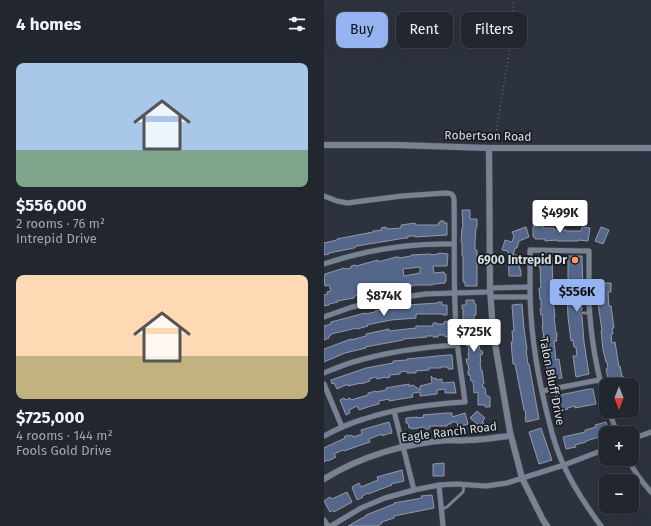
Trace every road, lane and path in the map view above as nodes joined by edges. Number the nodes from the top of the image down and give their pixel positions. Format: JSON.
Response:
{"nodes":[{"id":1,"x":514,"y":0,"type":"edge"},
{"id":2,"x":324,"y":144,"type":"edge"},
{"id":3,"x":492,"y":148,"type":"junction"},
{"id":4,"x":651,"y":148,"type":"edge"},
{"id":5,"x":324,"y":196,"type":"edge"},
{"id":6,"x":454,"y":244,"type":"junction"},
{"id":7,"x":324,"y":264,"type":"edge"},
{"id":8,"x":530,"y":287,"type":"junction"},
{"id":9,"x":490,"y":292,"type":"junction"},
{"id":10,"x":454,"y":293,"type":"junction"},
{"id":11,"x":530,"y":297,"type":"junction"},
{"id":12,"x":582,"y":313,"type":"dead end"},
{"id":13,"x":590,"y":313,"type":"junction"},
{"id":14,"x":324,"y":317,"type":"edge"},
{"id":15,"x":457,"y":345,"type":"junction"},
{"id":16,"x":324,"y":373,"type":"edge"},
{"id":17,"x":599,"y":380,"type":"joint"},
{"id":18,"x":324,"y":384,"type":"edge"},
{"id":19,"x":542,"y":391,"type":"junction"},
{"id":20,"x":394,"y":411,"type":"junction"},
{"id":21,"x":342,"y":427,"type":"junction"},
{"id":22,"x":651,"y":432,"type":"edge"},
{"id":23,"x":324,"y":436,"type":"edge"},
{"id":24,"x":510,"y":436,"type":"junction"},
{"id":25,"x":639,"y":436,"type":"edge"},
{"id":26,"x":404,"y":447,"type":"junction"},
{"id":27,"x":599,"y":452,"type":"edge"},
{"id":28,"x":564,"y":465,"type":"junction"},
{"id":29,"x":632,"y":466,"type":"edge"},
{"id":30,"x":522,"y":478,"type":"junction"},
{"id":31,"x":324,"y":479,"type":"edge"},
{"id":32,"x":465,"y":484,"type":"junction"},
{"id":33,"x":439,"y":486,"type":"junction"},
{"id":34,"x":414,"y":490,"type":"junction"},
{"id":35,"x":651,"y":492,"type":"edge"},
{"id":36,"x":442,"y":509,"type":"junction"},
{"id":37,"x":324,"y":520,"type":"edge"},
{"id":38,"x":329,"y":526,"type":"edge"},
{"id":39,"x":443,"y":526,"type":"edge"},
{"id":40,"x":547,"y":526,"type":"edge"},
{"id":41,"x":601,"y":526,"type":"edge"}],
"edges":[{"from":1,"to":3,"type":"path"},
{"from":2,"to":3,"type":"street","name":"Robertson Road"},
{"from":3,"to":4,"type":"street","name":"Robertson Road"},
{"from":3,"to":9,"type":"street"},
{"from":5,"to":6,"type":"street"},
{"from":6,"to":7,"type":"street"},
{"from":6,"to":10,"type":"street"},
{"from":8,"to":9,"type":"street"},
{"from":8,"to":11,"type":"street","name":"Talon Bluff Drive"},
{"from":8,"to":13,"type":"street","name":"Talon Bluff Drive"},
{"from":9,"to":10,"type":"street"},
{"from":9,"to":11,"type":"street"},
{"from":9,"to":24,"type":"street"},
{"from":10,"to":14,"type":"street"},
{"from":10,"to":15,"type":"street"},
{"from":11,"to":19,"type":"street","name":"Talon Bluff Drive"},
{"from":12,"to":13,"type":"lane"},
{"from":13,"to":17,"type":"street"},
{"from":15,"to":16,"type":"street"},
{"from":15,"to":20,"type":"street"},
{"from":17,"to":19,"type":"street"},
{"from":18,"to":21,"type":"street"},
{"from":19,"to":28,"type":"street","name":"Talon Bluff Drive"},
{"from":20,"to":21,"type":"street"},
{"from":20,"to":26,"type":"street"},
{"from":21,"to":23,"type":"street"},
{"from":22,"to":25,"type":"street"},
{"from":24,"to":26,"type":"street","name":"Eagle Ranch Road"},
{"from":24,"to":30,"type":"street"},
{"from":26,"to":31,"type":"street","name":"Eagle Ranch Road"},
{"from":26,"to":34,"type":"street"},
{"from":27,"to":28,"type":"street"},
{"from":28,"to":30,"type":"street"},
{"from":28,"to":41,"type":"street","name":"Talon Bluff Drive"},
{"from":29,"to":35,"type":"street"},
{"from":30,"to":32,"type":"street"},
{"from":30,"to":40,"type":"street"},
{"from":32,"to":33,"type":"street"},
{"from":32,"to":36,"type":"lane"},
{"from":33,"to":34,"type":"street"},
{"from":33,"to":36,"type":"street"},
{"from":34,"to":38,"type":"street"},
{"from":36,"to":39,"type":"street"},
{"from":37,"to":38,"type":"street"}]}
